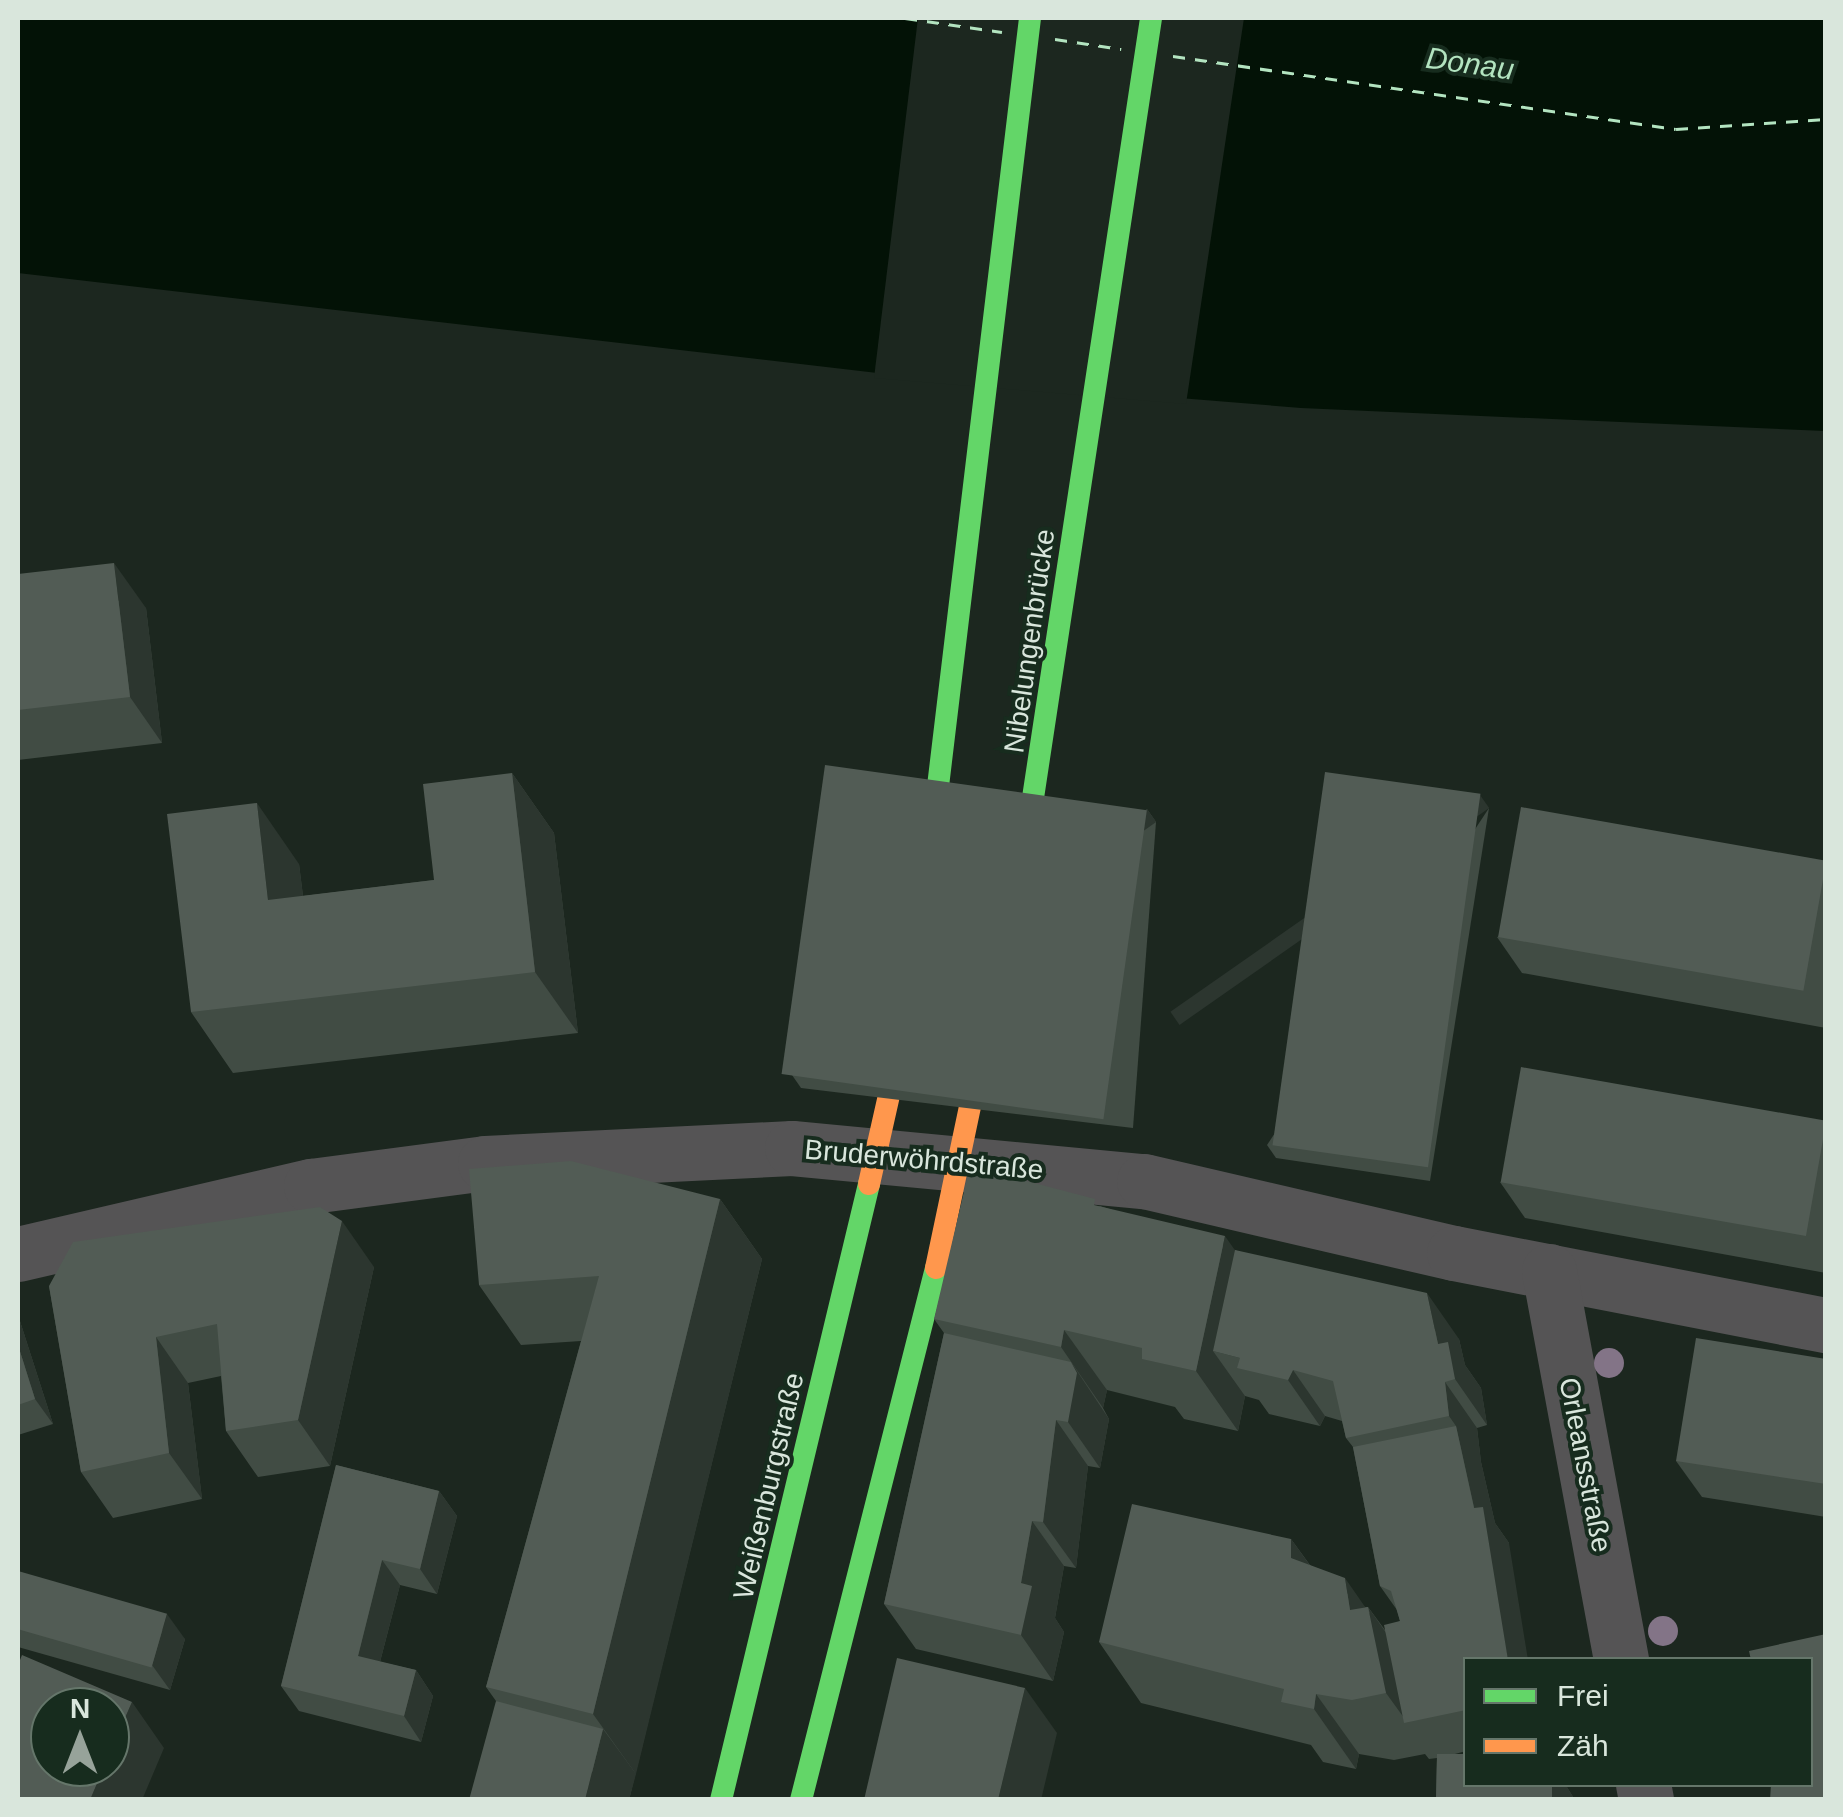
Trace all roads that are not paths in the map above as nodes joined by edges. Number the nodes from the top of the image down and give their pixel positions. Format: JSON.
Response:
{"nodes":[{"id":1,"x":1030,"y":18,"type":"edge"},
{"id":2,"x":1151,"y":18,"type":"edge"},
{"id":3,"x":1022,"y":862,"type":"edge"},
{"id":4,"x":925,"y":886,"type":"edge"},
{"id":5,"x":990,"y":1010,"type":"edge"},
{"id":6,"x":904,"y":1022,"type":"edge"},
{"id":7,"x":18,"y":1254,"type":"edge"},
{"id":8,"x":1549,"y":1272,"type":"junction"},
{"id":9,"x":1826,"y":1326,"type":"edge"},
{"id":10,"x":1621,"y":1657,"type":"edge"},
{"id":11,"x":721,"y":1800,"type":"edge"},
{"id":12,"x":802,"y":1800,"type":"edge"}],
"edges":[{"from":1,"to":4,"type":"main road"},
{"from":2,"to":3,"type":"main road","name":"Nibelungenbrücke"},
{"from":5,"to":12,"type":"main road","bridge":true},
{"from":6,"to":11,"type":"main road","name":"Weißenburgstraße","bridge":true},
{"from":7,"to":8,"type":"street","name":"Bruderwöhrdstraße"},
{"from":8,"to":9,"type":"street","name":"Bruderwöhrdstraße"},
{"from":8,"to":10,"type":"street","name":"Orleansstraße"}]}
